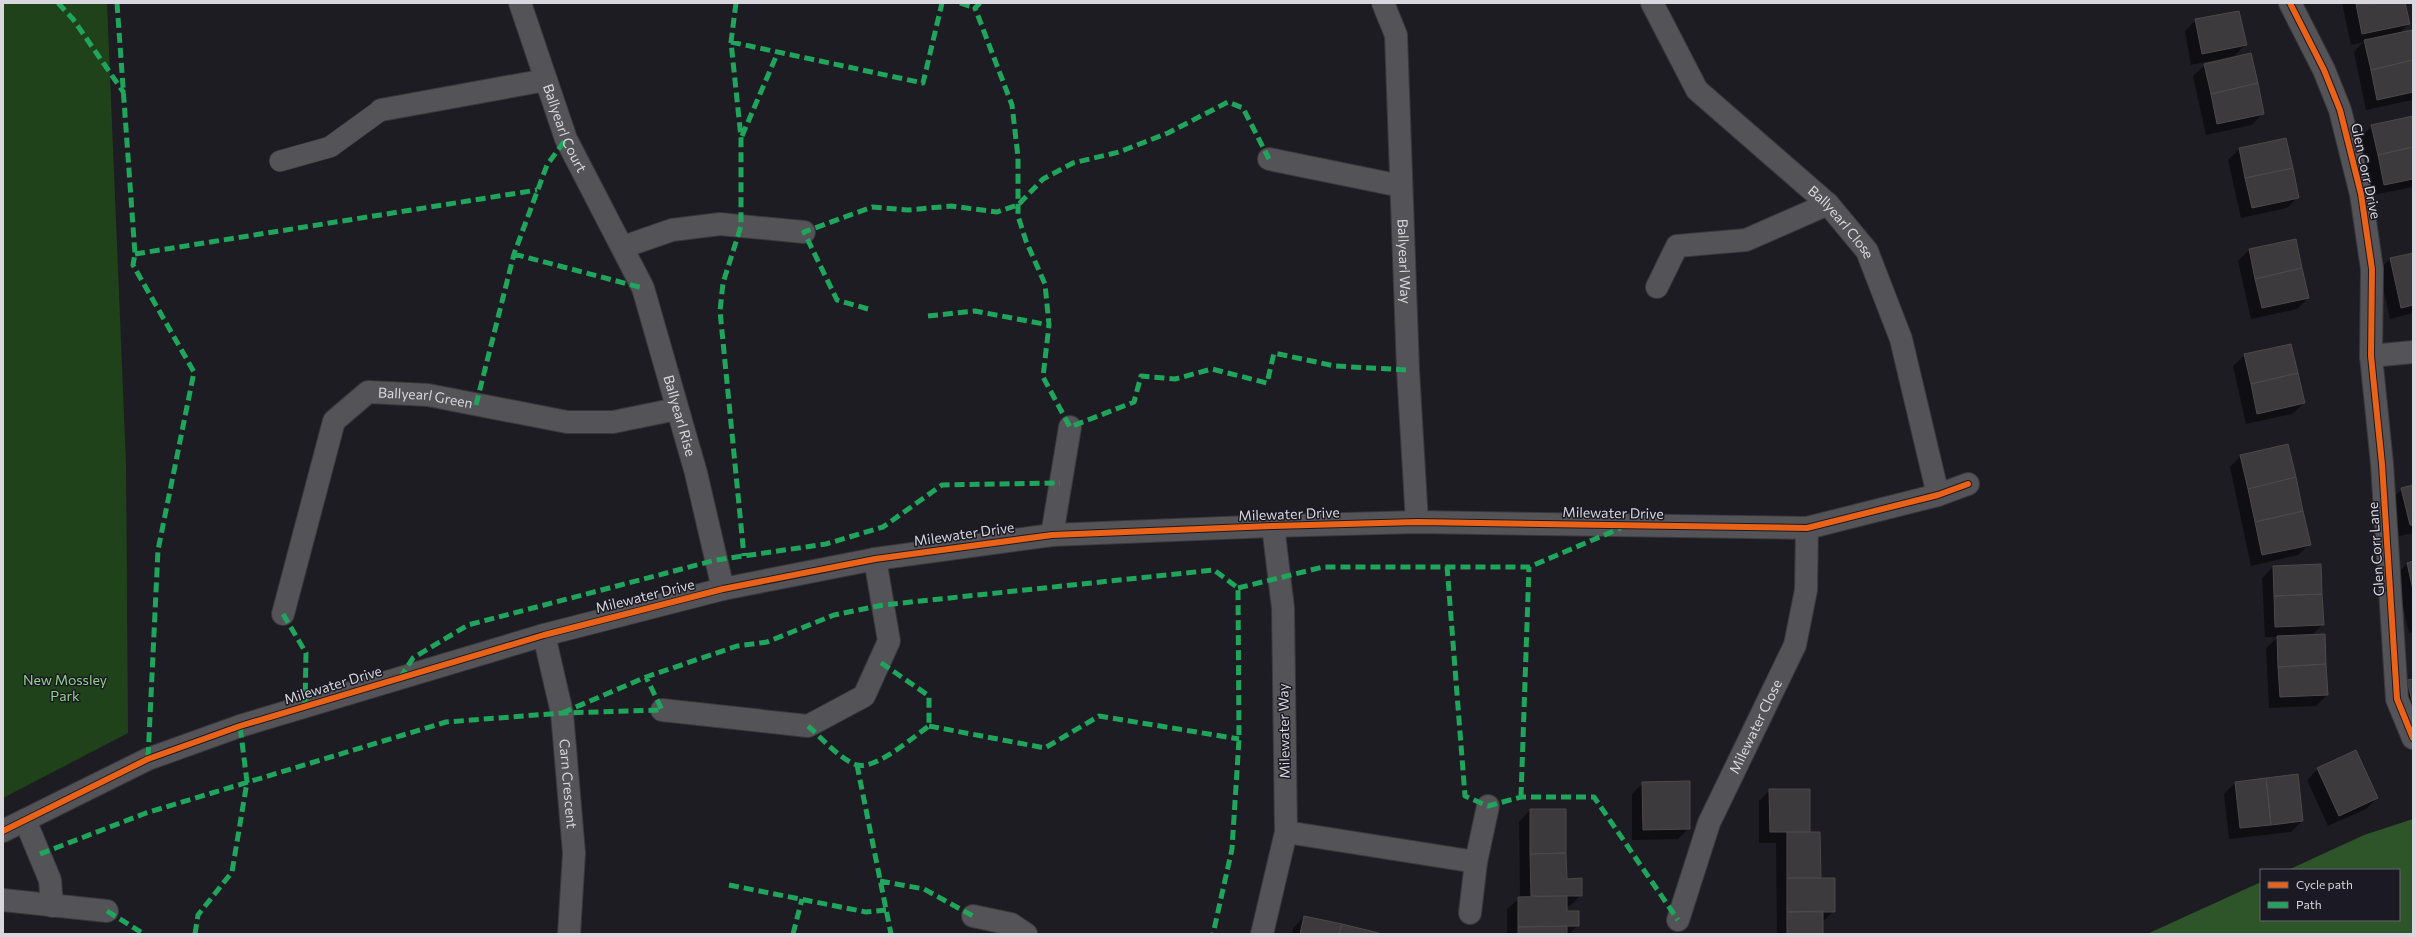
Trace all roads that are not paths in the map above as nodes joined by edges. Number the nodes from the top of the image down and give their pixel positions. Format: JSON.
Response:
{"nodes":[{"id":1,"x":520,"y":3,"type":"edge"},
{"id":2,"x":1383,"y":3,"type":"edge"},
{"id":3,"x":1652,"y":3,"type":"edge"},
{"id":4,"x":2290,"y":3,"type":"edge"},
{"id":5,"x":546,"y":80,"type":"junction"},
{"id":6,"x":381,"y":110,"type":"joint"},
{"id":7,"x":1269,"y":159,"type":"dead end"},
{"id":8,"x":280,"y":161,"type":"dead end"},
{"id":9,"x":1401,"y":186,"type":"junction"},
{"id":10,"x":1828,"y":204,"type":"junction"},
{"id":11,"x":804,"y":232,"type":"dead end"},
{"id":12,"x":623,"y":247,"type":"junction"},
{"id":13,"x":1657,"y":286,"type":"dead end"},
{"id":14,"x":2413,"y":352,"type":"edge"},
{"id":15,"x":2372,"y":356,"type":"junction"},
{"id":16,"x":677,"y":409,"type":"junction"},
{"id":17,"x":1070,"y":427,"type":"dead end"},
{"id":18,"x":1968,"y":484,"type":"dead end"},
{"id":19,"x":1938,"y":495,"type":"junction"},
{"id":20,"x":1417,"y":522,"type":"junction"},
{"id":21,"x":1273,"y":526,"type":"junction"},
{"id":22,"x":1806,"y":528,"type":"junction"},
{"id":23,"x":1052,"y":535,"type":"junction"},
{"id":24,"x":875,"y":559,"type":"junction"},
{"id":25,"x":723,"y":589,"type":"junction"},
{"id":26,"x":283,"y":614,"type":"dead end"},
{"id":27,"x":544,"y":635,"type":"junction"},
{"id":28,"x":662,"y":710,"type":"dead end"},
{"id":29,"x":2413,"y":738,"type":"edge"},
{"id":30,"x":1488,"y":806,"type":"dead end"},
{"id":31,"x":25,"y":820,"type":"junction"},
{"id":32,"x":3,"y":831,"type":"edge"},
{"id":33,"x":1286,"y":832,"type":"junction"},
{"id":34,"x":1476,"y":862,"type":"junction"},
{"id":35,"x":3,"y":900,"type":"edge"},
{"id":36,"x":52,"y":906,"type":"junction"},
{"id":37,"x":107,"y":911,"type":"dead end"},
{"id":38,"x":1470,"y":913,"type":"dead end"},
{"id":39,"x":973,"y":916,"type":"dead end"},
{"id":40,"x":1678,"y":920,"type":"dead end"},
{"id":41,"x":569,"y":934,"type":"edge"},
{"id":42,"x":1026,"y":934,"type":"edge"},
{"id":43,"x":1262,"y":934,"type":"edge"}],
"edges":[{"from":1,"to":5,"type":"street","name":"Ballyearl Court"},
{"from":2,"to":9,"type":"street","name":"Ballyearl Way"},
{"from":3,"to":10,"type":"street","name":"Ballyearl Close"},
{"from":4,"to":15,"type":"street","name":"Glen Corr Drive"},
{"from":5,"to":6,"type":"street"},
{"from":5,"to":12,"type":"street","name":"Ballyearl Court"},
{"from":6,"to":8,"type":"lane"},
{"from":7,"to":9,"type":"street"},
{"from":9,"to":20,"type":"street","name":"Ballyearl Way"},
{"from":10,"to":13,"type":"street"},
{"from":10,"to":19,"type":"street","name":"Ballyearl Close"},
{"from":11,"to":12,"type":"street"},
{"from":12,"to":16,"type":"street","name":"Ballyearl Rise"},
{"from":14,"to":15,"type":"street"},
{"from":15,"to":29,"type":"street","name":"Glen Corr Lane"},
{"from":16,"to":25,"type":"street","name":"Ballyearl Rise"},
{"from":16,"to":26,"type":"street","name":"Ballyearl Green"},
{"from":17,"to":23,"type":"street"},
{"from":18,"to":19,"type":"street","name":"Milewater Drive"},
{"from":19,"to":22,"type":"street","name":"Milewater Drive"},
{"from":20,"to":21,"type":"street","name":"Milewater Drive"},
{"from":20,"to":22,"type":"street","name":"Milewater Drive"},
{"from":21,"to":23,"type":"street","name":"Milewater Drive"},
{"from":21,"to":33,"type":"street","name":"Milewater Way"},
{"from":22,"to":40,"type":"street","name":"Milewater Close"},
{"from":23,"to":24,"type":"street","name":"Milewater Drive"},
{"from":24,"to":25,"type":"street","name":"Milewater Drive"},
{"from":24,"to":28,"type":"street"},
{"from":25,"to":27,"type":"street","name":"Milewater Drive"},
{"from":27,"to":31,"type":"street","name":"Milewater Drive"},
{"from":27,"to":41,"type":"street","name":"Carn Crescent"},
{"from":30,"to":34,"type":"street"},
{"from":31,"to":32,"type":"street","name":"Milewater Drive"},
{"from":31,"to":36,"type":"street"},
{"from":33,"to":34,"type":"street"},
{"from":33,"to":43,"type":"street","name":"Milewater Way"},
{"from":34,"to":38,"type":"street"},
{"from":35,"to":36,"type":"street"},
{"from":36,"to":37,"type":"street"},
{"from":39,"to":42,"type":"street"}]}
